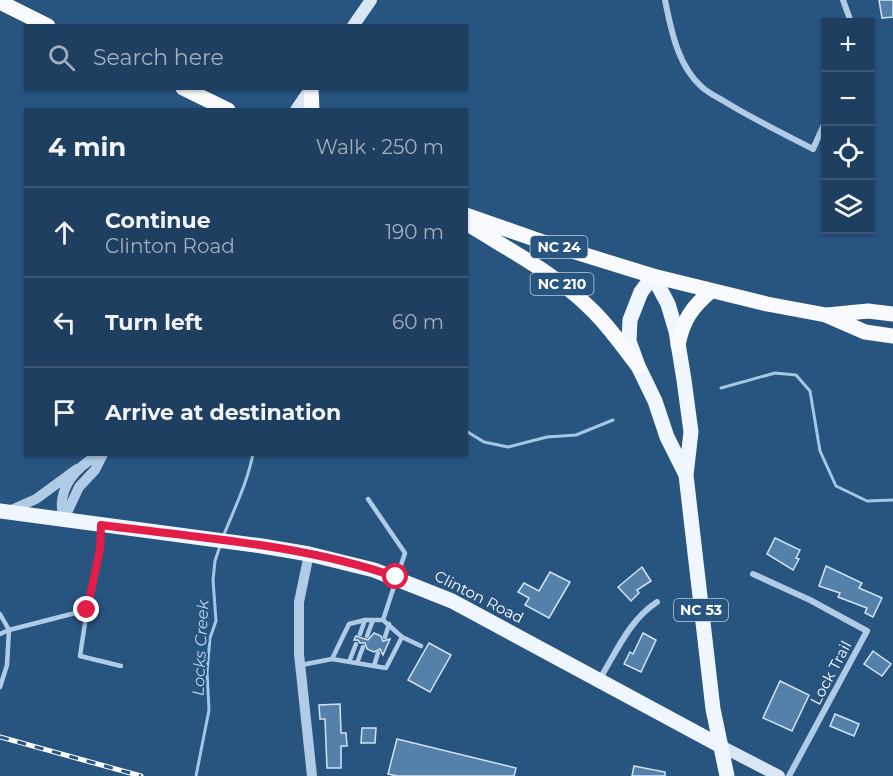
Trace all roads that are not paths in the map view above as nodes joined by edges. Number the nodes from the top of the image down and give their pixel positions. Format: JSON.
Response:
{"nodes":[{"id":1,"x":371,"y":0,"type":"edge"},
{"id":2,"x":665,"y":0,"type":"edge"},
{"id":3,"x":843,"y":0,"type":"edge"},
{"id":4,"x":0,"y":2,"type":"edge"},
{"id":5,"x":850,"y":18,"type":"edge"},
{"id":6,"x":44,"y":24,"type":"edge"},
{"id":7,"x":354,"y":24,"type":"edge"},
{"id":8,"x":187,"y":90,"type":"edge"},
{"id":9,"x":310,"y":90,"type":"edge"},
{"id":10,"x":311,"y":90,"type":"edge"},
{"id":11,"x":224,"y":108,"type":"edge"},
{"id":12,"x":297,"y":108,"type":"edge"},
{"id":13,"x":312,"y":108,"type":"edge"},
{"id":14,"x":823,"y":126,"type":"edge"},
{"id":15,"x":468,"y":216,"type":"edge"},
{"id":16,"x":468,"y":224,"type":"edge"},
{"id":17,"x":653,"y":276,"type":"junction"},
{"id":18,"x":711,"y":291,"type":"junction"},
{"id":19,"x":893,"y":314,"type":"edge"},
{"id":20,"x":826,"y":315,"type":"junction"},
{"id":21,"x":893,"y":336,"type":"edge"},
{"id":22,"x":678,"y":345,"type":"junction"},
{"id":23,"x":638,"y":366,"type":"junction"},
{"id":24,"x":97,"y":456,"type":"edge"},
{"id":25,"x":101,"y":456,"type":"edge"},
{"id":26,"x":77,"y":469,"type":"junction"},
{"id":27,"x":686,"y":475,"type":"junction"},
{"id":28,"x":368,"y":499,"type":"dead end"},
{"id":29,"x":4,"y":512,"type":"edge"},
{"id":30,"x":63,"y":520,"type":"junction"},
{"id":31,"x":101,"y":525,"type":"junction"},
{"id":32,"x":309,"y":554,"type":"junction"},
{"id":33,"x":753,"y":574,"type":"dead end"},
{"id":34,"x":396,"y":577,"type":"junction"},
{"id":35,"x":657,"y":602,"type":"dead end"},
{"id":36,"x":87,"y":610,"type":"junction"},
{"id":37,"x":0,"y":614,"type":"edge"},
{"id":38,"x":365,"y":620,"type":"junction"},
{"id":39,"x":373,"y":620,"type":"junction"},
{"id":40,"x":383,"y":620,"type":"junction"},
{"id":41,"x":389,"y":624,"type":"junction"},
{"id":42,"x":9,"y":630,"type":"junction"},
{"id":43,"x":0,"y":634,"type":"edge"},
{"id":44,"x":360,"y":634,"type":"dead end"},
{"id":45,"x":367,"y":636,"type":"dead end"},
{"id":46,"x":385,"y":637,"type":"dead end"},
{"id":47,"x":402,"y":637,"type":"junction"},
{"id":48,"x":356,"y":644,"type":"dead end"},
{"id":49,"x":421,"y":646,"type":"dead end"},
{"id":50,"x":363,"y":647,"type":"dead end"},
{"id":51,"x":378,"y":654,"type":"dead end"},
{"id":52,"x":332,"y":659,"type":"junction"},
{"id":53,"x":349,"y":662,"type":"junction"},
{"id":54,"x":357,"y":663,"type":"junction"},
{"id":55,"x":121,"y":666,"type":"dead end"},
{"id":56,"x":300,"y":666,"type":"junction"},
{"id":57,"x":374,"y":666,"type":"junction"},
{"id":58,"x":599,"y":680,"type":"junction"},
{"id":59,"x":0,"y":687,"type":"edge"},
{"id":60,"x":719,"y":745,"type":"junction"},
{"id":61,"x":312,"y":776,"type":"edge"},
{"id":62,"x":727,"y":776,"type":"edge"},
{"id":63,"x":778,"y":776,"type":"edge"},
{"id":64,"x":789,"y":776,"type":"edge"}],
"edges":[{"from":1,"to":7,"type":"main road"},
{"from":2,"to":14,"type":"street"},
{"from":3,"to":5,"type":"street"},
{"from":4,"to":6,"type":"highway"},
{"from":8,"to":11,"type":"highway"},
{"from":9,"to":12,"type":"main road"},
{"from":10,"to":13,"type":"highway"},
{"from":15,"to":17,"type":"highway","number":"NC 24"},
{"from":16,"to":23,"type":"highway","number":"NC 210"},
{"from":17,"to":18,"type":"highway","number":"NC 24"},
{"from":17,"to":22,"type":"main road","number":"NC 53"},
{"from":17,"to":23,"type":"main road","number":"NC 53"},
{"from":18,"to":20,"type":"highway","number":"NC 24"},
{"from":18,"to":22,"type":"highway"},
{"from":19,"to":20,"type":"highway","number":"NC 24"},
{"from":20,"to":21,"type":"highway","number":"NC 24"},
{"from":22,"to":27,"type":"main road","number":"NC 53"},
{"from":23,"to":27,"type":"main road","number":"NC 53"},
{"from":24,"to":26,"type":"street"},
{"from":25,"to":30,"type":"street"},
{"from":26,"to":29,"type":"street"},
{"from":26,"to":30,"type":"street"},
{"from":27,"to":60,"type":"main road","number":"NC 53"},
{"from":28,"to":34,"type":"lane"},
{"from":29,"to":30,"type":"main road","name":"Clinton Road"},
{"from":30,"to":31,"type":"main road","name":"Clinton Road"},
{"from":31,"to":32,"type":"main road","name":"Clinton Road"},
{"from":31,"to":36,"type":"lane"},
{"from":32,"to":34,"type":"main road","name":"Clinton Road"},
{"from":32,"to":56,"type":"street"},
{"from":33,"to":64,"type":"street","name":"Lock Trail"},
{"from":34,"to":40,"type":"lane"},
{"from":34,"to":58,"type":"main road","name":"Clinton Road"},
{"from":35,"to":58,"type":"street"},
{"from":36,"to":42,"type":"lane"},
{"from":36,"to":55,"type":"lane"},
{"from":37,"to":42,"type":"lane"},
{"from":38,"to":39,"type":"lane"},
{"from":38,"to":44,"type":"lane"},
{"from":38,"to":52,"type":"lane"},
{"from":39,"to":40,"type":"lane"},
{"from":39,"to":45,"type":"lane"},
{"from":40,"to":41,"type":"lane"},
{"from":41,"to":46,"type":"lane"},
{"from":41,"to":47,"type":"lane"},
{"from":42,"to":43,"type":"lane"},
{"from":42,"to":59,"type":"lane"},
{"from":47,"to":49,"type":"lane"},
{"from":47,"to":57,"type":"lane"},
{"from":48,"to":53,"type":"lane"},
{"from":50,"to":54,"type":"lane"},
{"from":51,"to":57,"type":"lane"},
{"from":52,"to":53,"type":"lane"},
{"from":52,"to":56,"type":"lane"},
{"from":53,"to":54,"type":"lane"},
{"from":54,"to":57,"type":"lane"},
{"from":56,"to":61,"type":"street"},
{"from":58,"to":60,"type":"main road","name":"Clinton Road"},
{"from":60,"to":62,"type":"main road","number":"NC 53"},
{"from":60,"to":63,"type":"main road","name":"Clinton Road"}]}
